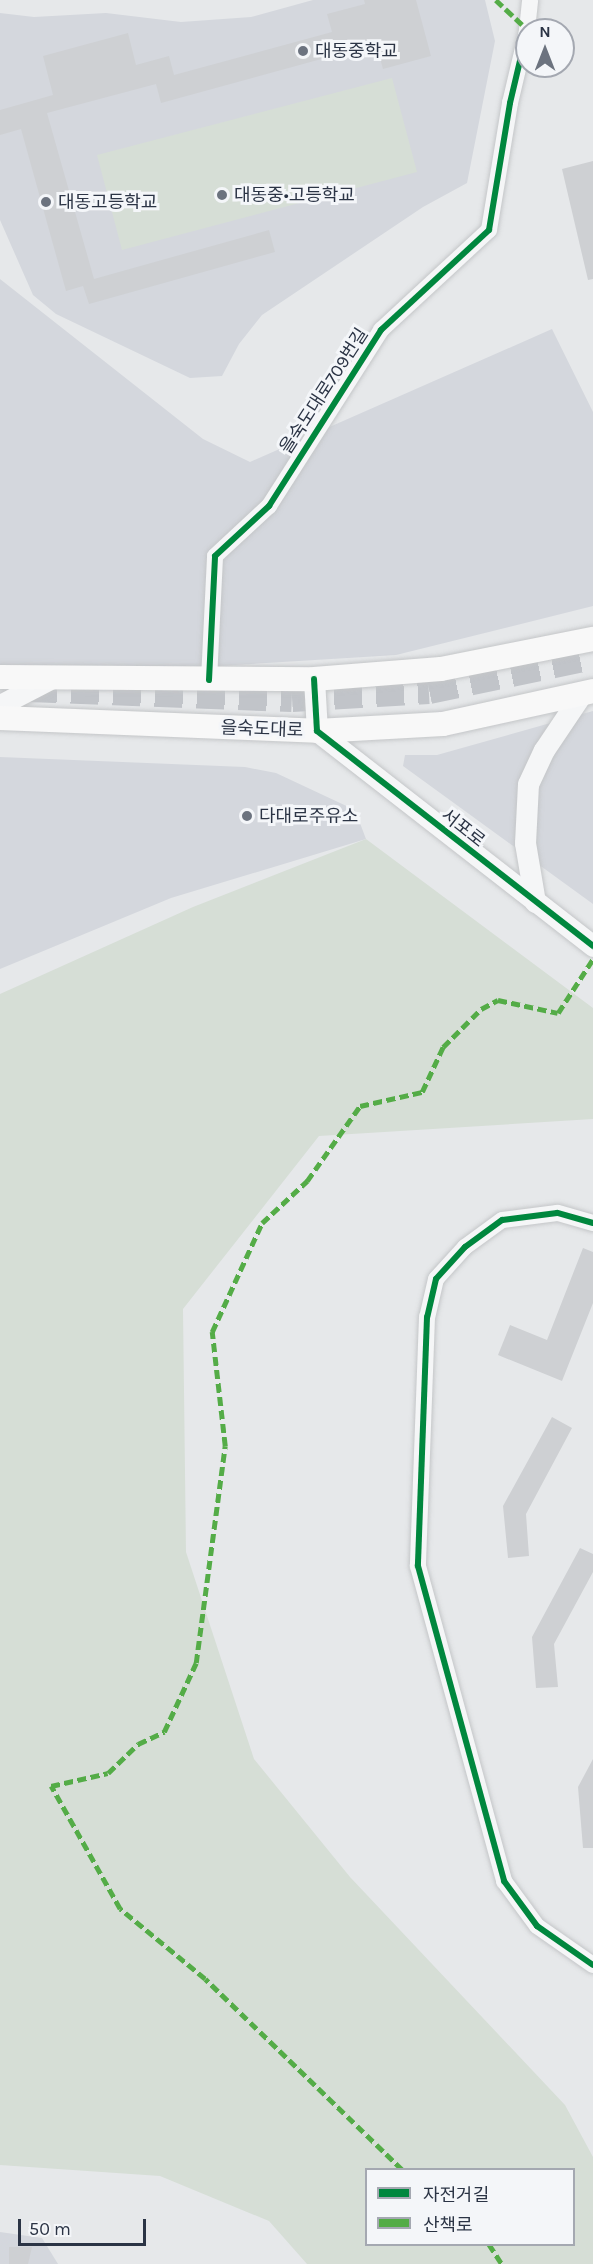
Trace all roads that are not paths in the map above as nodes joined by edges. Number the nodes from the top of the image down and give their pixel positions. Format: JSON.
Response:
{"nodes":[{"id":1,"x":531,"y":0,"type":"edge"},
{"id":2,"x":529,"y":18,"type":"edge"},
{"id":3,"x":516,"y":78,"type":"edge"},
{"id":4,"x":593,"y":639,"type":"edge"},
{"id":5,"x":0,"y":677,"type":"edge"},
{"id":6,"x":50,"y":679,"type":"junction"},
{"id":7,"x":314,"y":679,"type":"junction"},
{"id":8,"x":209,"y":680,"type":"junction"},
{"id":9,"x":587,"y":693,"type":"edge"},
{"id":10,"x":0,"y":705,"type":"edge"},
{"id":11,"x":0,"y":718,"type":"edge"},
{"id":12,"x":317,"y":731,"type":"junction"},
{"id":13,"x":535,"y":902,"type":"junction"},
{"id":14,"x":593,"y":946,"type":"edge"},
{"id":15,"x":593,"y":1223,"type":"edge"},
{"id":16,"x":593,"y":1965,"type":"edge"}],
"edges":[{"from":1,"to":2,"type":"street","name":"을숙도대로709번길"},
{"from":3,"to":8,"type":"street","name":"을숙도대로709번길"},
{"from":4,"to":7,"type":"main road"},
{"from":5,"to":6,"type":"main road"},
{"from":6,"to":8,"type":"main road"},
{"from":6,"to":10,"type":"street"},
{"from":7,"to":8,"type":"main road"},
{"from":7,"to":12,"type":"street"},
{"from":9,"to":12,"type":"main road","name":"을숙도대로"},
{"from":9,"to":13,"type":"street"},
{"from":11,"to":12,"type":"main road","name":"을숙도대로"},
{"from":12,"to":13,"type":"street","name":"서포로"},
{"from":13,"to":14,"type":"street","name":"서포로"},
{"from":15,"to":16,"type":"street"}]}
